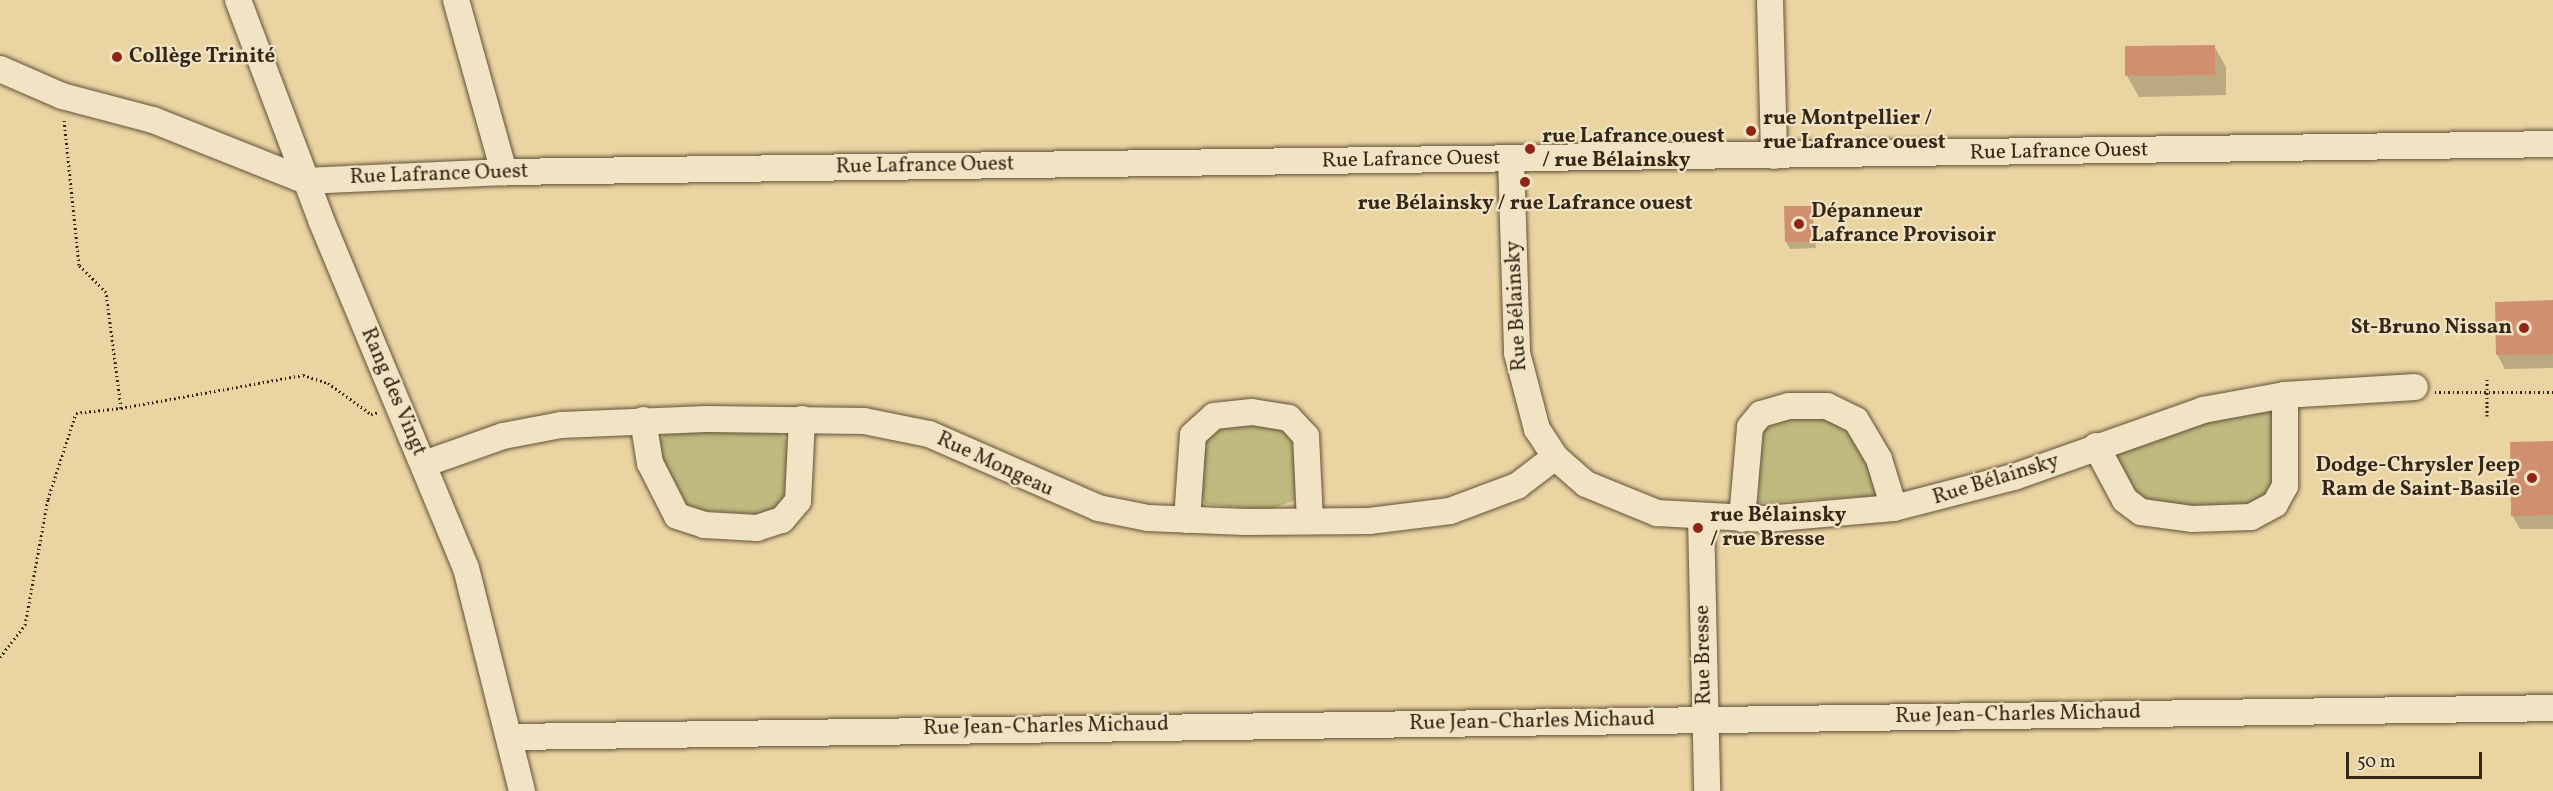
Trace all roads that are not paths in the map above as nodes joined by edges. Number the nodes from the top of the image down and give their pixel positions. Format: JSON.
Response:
{"nodes":[{"id":1,"x":238,"y":0,"type":"edge"},
{"id":2,"x":456,"y":0,"type":"edge"},
{"id":3,"x":1770,"y":0,"type":"edge"},
{"id":4,"x":0,"y":69,"type":"edge"},
{"id":5,"x":2553,"y":144,"type":"edge"},
{"id":6,"x":1774,"y":156,"type":"junction"},
{"id":7,"x":1511,"y":159,"type":"junction"},
{"id":8,"x":504,"y":172,"type":"junction"},
{"id":9,"x":306,"y":181,"type":"junction"},
{"id":10,"x":2415,"y":387,"type":"road end"},
{"id":11,"x":2285,"y":395,"type":"junction"},
{"id":12,"x":802,"y":419,"type":"junction"},
{"id":13,"x":643,"y":420,"type":"junction"},
{"id":14,"x":2096,"y":446,"type":"junction"},
{"id":15,"x":1555,"y":458,"type":"junction"},
{"id":16,"x":424,"y":464,"type":"junction"},
{"id":17,"x":1894,"y":508,"type":"junction"},
{"id":18,"x":1701,"y":518,"type":"junction"},
{"id":19,"x":1742,"y":519,"type":"junction"},
{"id":20,"x":1187,"y":520,"type":"junction"},
{"id":21,"x":1310,"y":521,"type":"junction"},
{"id":22,"x":2553,"y":708,"type":"edge"},
{"id":23,"x":1705,"y":720,"type":"junction"},
{"id":24,"x":511,"y":736,"type":"junction"},
{"id":25,"x":522,"y":791,"type":"edge"},
{"id":26,"x":1707,"y":791,"type":"edge"}],
"edges":[{"from":1,"to":9,"type":"street","name":"Rang des Vingt"},
{"from":2,"to":8,"type":"street"},
{"from":3,"to":6,"type":"street"},
{"from":4,"to":9,"type":"street"},
{"from":5,"to":6,"type":"street","name":"Rue Lafrance Ouest"},
{"from":6,"to":7,"type":"street","name":"Rue Lafrance Ouest"},
{"from":7,"to":8,"type":"street","name":"Rue Lafrance Ouest"},
{"from":7,"to":15,"type":"street","name":"Rue Bélainsky"},
{"from":8,"to":9,"type":"street","name":"Rue Lafrance Ouest"},
{"from":9,"to":16,"type":"street","name":"Rang des Vingt"},
{"from":10,"to":11,"type":"street","name":"Rue Bélainsky"},
{"from":11,"to":14,"type":"street","name":"Rue Bélainsky"},
{"from":11,"to":14,"type":"street"},
{"from":12,"to":13,"type":"street","name":"Rue Mongeau"},
{"from":12,"to":13,"type":"street"},
{"from":12,"to":20,"type":"street","name":"Rue Mongeau"},
{"from":13,"to":16,"type":"street","name":"Rue Mongeau"},
{"from":14,"to":17,"type":"street","name":"Rue Bélainsky"},
{"from":15,"to":18,"type":"street","name":"Rue Bélainsky"},
{"from":15,"to":21,"type":"street","name":"Rue Mongeau"},
{"from":16,"to":24,"type":"street","name":"Rang des Vingt"},
{"from":17,"to":19,"type":"street","name":"Rue Bélainsky"},
{"from":17,"to":19,"type":"street"},
{"from":18,"to":19,"type":"street","name":"Rue Bélainsky"},
{"from":18,"to":23,"type":"street","name":"Rue Bresse"},
{"from":20,"to":21,"type":"street","name":"Rue Mongeau"},
{"from":20,"to":21,"type":"street"},
{"from":22,"to":23,"type":"street","name":"Rue Jean-Charles Michaud"},
{"from":23,"to":24,"type":"street","name":"Rue Jean-Charles Michaud"},
{"from":23,"to":26,"type":"street","name":"Rue Bresse"},
{"from":24,"to":25,"type":"street","name":"Rang des Vingt"}]}
